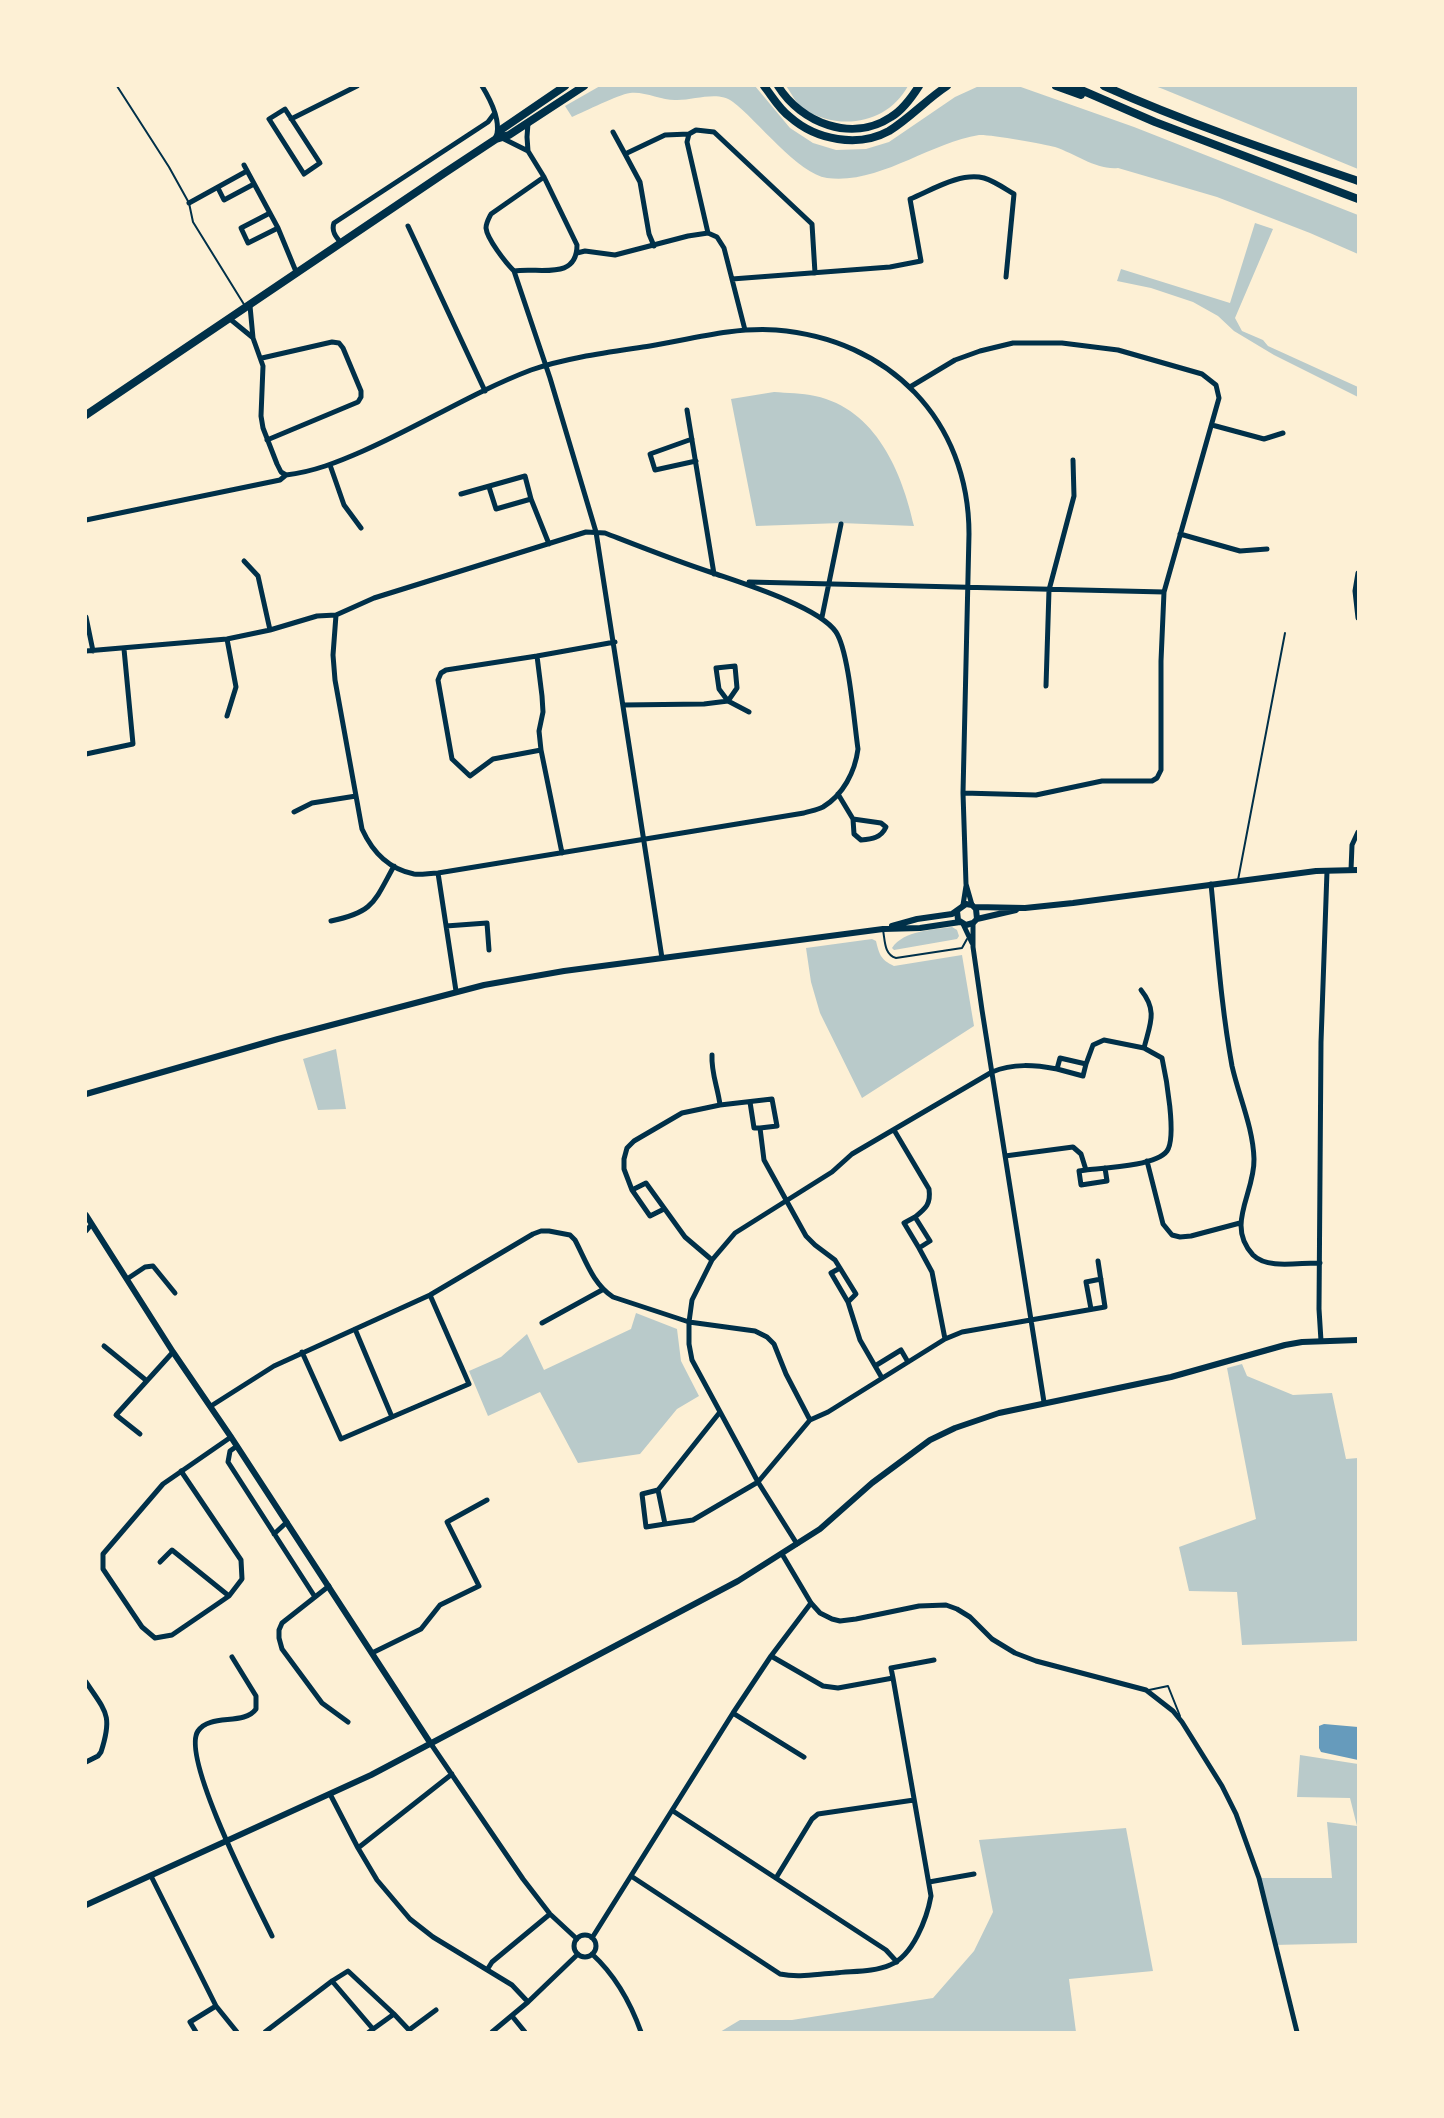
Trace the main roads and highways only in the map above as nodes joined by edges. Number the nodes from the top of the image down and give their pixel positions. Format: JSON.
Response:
{"nodes":[{"id":1,"x":566,"y":86,"type":"edge"},
{"id":2,"x":584,"y":86,"type":"edge"},
{"id":3,"x":764,"y":86,"type":"edge"},
{"id":4,"x":778,"y":86,"type":"edge"},
{"id":5,"x":919,"y":86,"type":"edge"},
{"id":6,"x":947,"y":86,"type":"edge"},
{"id":7,"x":1056,"y":86,"type":"edge"},
{"id":8,"x":1072,"y":86,"type":"edge"},
{"id":9,"x":1104,"y":86,"type":"edge"},
{"id":10,"x":1120,"y":86,"type":"edge"},
{"id":11,"x":1113,"y":105,"type":"junction"},
{"id":12,"x":1151,"y":106,"type":"junction"},
{"id":13,"x":499,"y":138,"type":"junction"},
{"id":14,"x":1359,"y":181,"type":"edge"},
{"id":15,"x":1359,"y":199,"type":"edge"},
{"id":16,"x":86,"y":415,"type":"edge"}],
"edges":[{"from":1,"to":13,"type":"main road"},
{"from":2,"to":13,"type":"main road"},
{"from":3,"to":6,"type":"main road"},
{"from":4,"to":5,"type":"main road"},
{"from":7,"to":11,"type":"main road"},
{"from":8,"to":11,"type":"main road"},
{"from":9,"to":12,"type":"main road"},
{"from":10,"to":12,"type":"main road"},
{"from":11,"to":15,"type":"main road"},
{"from":12,"to":14,"type":"main road"},
{"from":13,"to":16,"type":"main road"}]}
